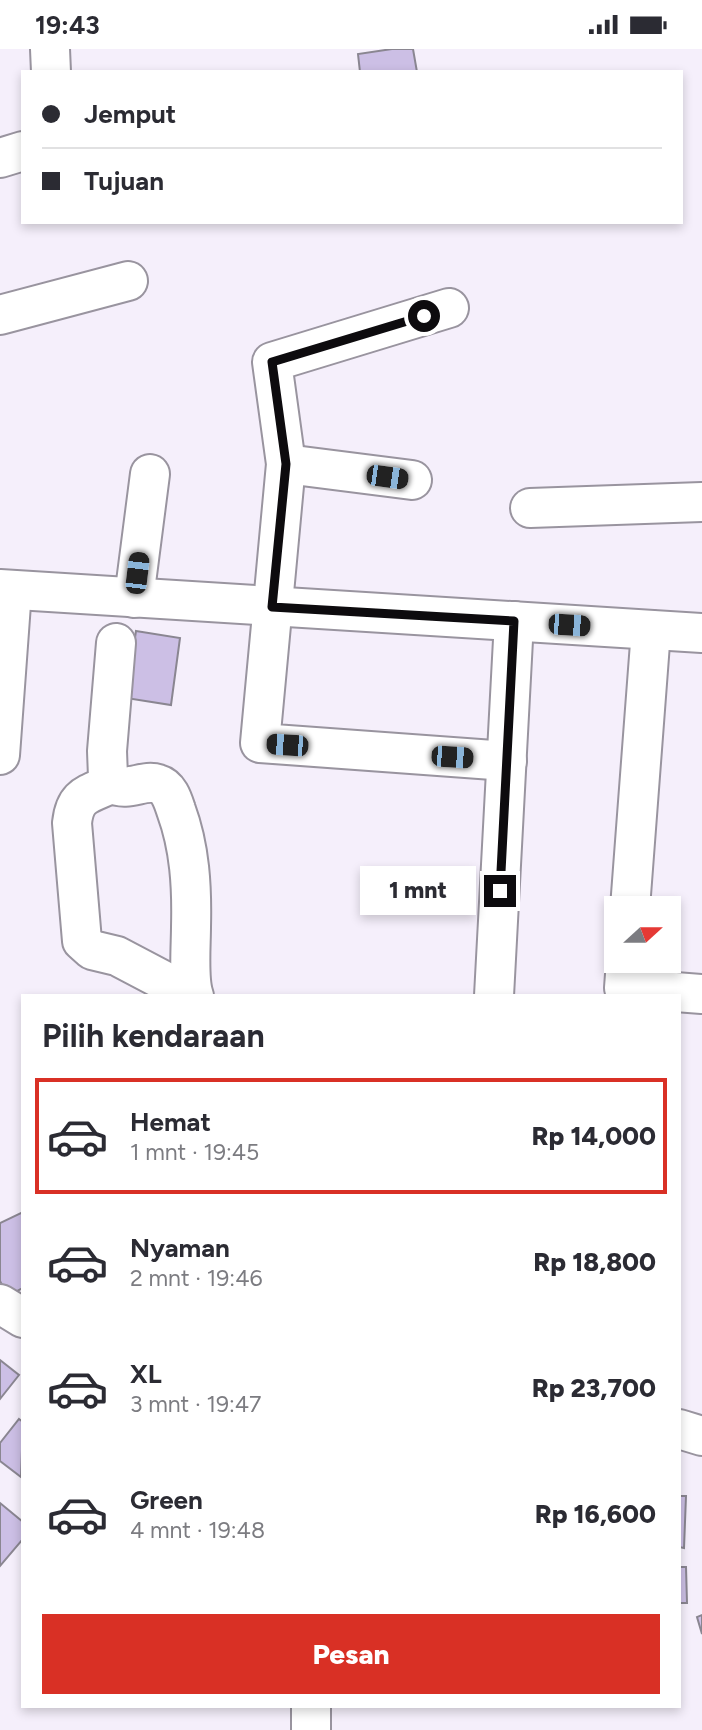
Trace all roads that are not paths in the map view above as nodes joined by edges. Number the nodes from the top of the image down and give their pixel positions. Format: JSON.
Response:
{"nodes":[{"id":1,"x":50,"y":49,"type":"edge"},
{"id":2,"x":51,"y":70,"type":"edge"},
{"id":3,"x":21,"y":152,"type":"edge"},
{"id":4,"x":0,"y":158,"type":"edge"},
{"id":5,"x":128,"y":281,"type":"dead end"},
{"id":6,"x":449,"y":308,"type":"dead end"},
{"id":7,"x":0,"y":315,"type":"edge"},
{"id":8,"x":286,"y":464,"type":"junction"},
{"id":9,"x":149,"y":474,"type":"dead end"},
{"id":10,"x":412,"y":480,"type":"dead end"},
{"id":11,"x":702,"y":502,"type":"edge"},
{"id":12,"x":530,"y":508,"type":"dead end"},
{"id":13,"x":6,"y":590,"type":"edge"},
{"id":14,"x":134,"y":598,"type":"junction"},
{"id":15,"x":272,"y":607,"type":"junction"},
{"id":16,"x":514,"y":621,"type":"junction"},
{"id":17,"x":651,"y":630,"type":"junction"},
{"id":18,"x":702,"y":633,"type":"edge"},
{"id":19,"x":117,"y":643,"type":"dead end"},
{"id":20,"x":0,"y":755,"type":"edge"},
{"id":21,"x":507,"y":761,"type":"junction"},
{"id":22,"x":111,"y":784,"type":"junction"},
{"id":23,"x":631,"y":896,"type":"edge"},
{"id":24,"x":625,"y":973,"type":"edge"},
{"id":25,"x":189,"y":994,"type":"edge"},
{"id":26,"x":193,"y":994,"type":"edge"},
{"id":27,"x":494,"y":994,"type":"edge"},
{"id":28,"x":702,"y":994,"type":"edge"},
{"id":29,"x":0,"y":1304,"type":"edge"},
{"id":30,"x":21,"y":1317,"type":"edge"},
{"id":31,"x":681,"y":1430,"type":"edge"},
{"id":32,"x":702,"y":1437,"type":"edge"},
{"id":33,"x":311,"y":1708,"type":"edge"},
{"id":34,"x":311,"y":1730,"type":"edge"}],
"edges":[{"from":1,"to":2,"type":"street"},
{"from":3,"to":4,"type":"street"},
{"from":5,"to":7,"type":"street"},
{"from":6,"to":8,"type":"street"},
{"from":8,"to":10,"type":"street"},
{"from":8,"to":15,"type":"street"},
{"from":9,"to":14,"type":"street"},
{"from":11,"to":12,"type":"street"},
{"from":13,"to":14,"type":"street"},
{"from":13,"to":20,"type":"street"},
{"from":14,"to":15,"type":"street"},
{"from":15,"to":16,"type":"street"},
{"from":15,"to":21,"type":"street"},
{"from":16,"to":17,"type":"street"},
{"from":16,"to":21,"type":"street"},
{"from":17,"to":18,"type":"street"},
{"from":17,"to":23,"type":"street"},
{"from":19,"to":22,"type":"street"},
{"from":21,"to":27,"type":"street"},
{"from":22,"to":25,"type":"street"},
{"from":22,"to":26,"type":"street"},
{"from":24,"to":28,"type":"street"},
{"from":29,"to":30,"type":"street"},
{"from":31,"to":32,"type":"street"},
{"from":33,"to":34,"type":"street"}]}
